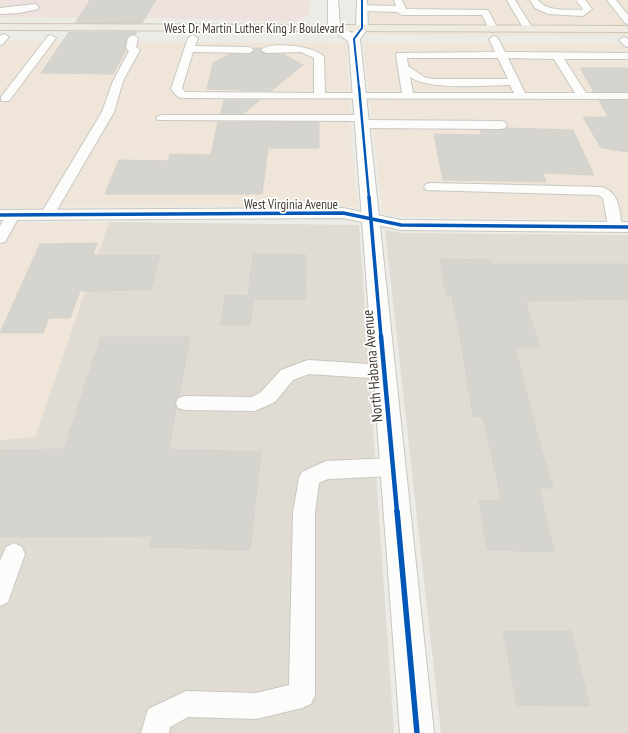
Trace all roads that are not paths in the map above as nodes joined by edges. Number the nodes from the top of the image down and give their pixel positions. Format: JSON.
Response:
{"nodes":[{"id":1,"x":333,"y":0,"type":"edge"},
{"id":2,"x":511,"y":0,"type":"edge"},
{"id":3,"x":534,"y":0,"type":"edge"},
{"id":4,"x":580,"y":0,"type":"edge"},
{"id":5,"x":611,"y":0,"type":"edge"},
{"id":6,"x":362,"y":4,"type":"edge"},
{"id":7,"x":400,"y":4,"type":"edge"},
{"id":8,"x":35,"y":7,"type":"dead end"},
{"id":9,"x":0,"y":11,"type":"edge"},
{"id":10,"x":628,"y":21,"type":"edge"},
{"id":11,"x":334,"y":28,"type":"junction"},
{"id":12,"x":362,"y":28,"type":"junction"},
{"id":13,"x":528,"y":28,"type":"junction"},
{"id":14,"x":493,"y":34,"type":"junction"},
{"id":15,"x":1,"y":36,"type":"edge"},
{"id":16,"x":51,"y":38,"type":"junction"},
{"id":17,"x":133,"y":38,"type":"junction"},
{"id":18,"x":627,"y":38,"type":"edge"},
{"id":19,"x":354,"y":39,"type":"junction"},
{"id":20,"x":191,"y":44,"type":"junction"},
{"id":21,"x":249,"y":50,"type":"dead end"},
{"id":22,"x":266,"y":50,"type":"dead end"},
{"id":23,"x":502,"y":56,"type":"junction"},
{"id":24,"x":557,"y":56,"type":"junction"},
{"id":25,"x":628,"y":56,"type":"edge"},
{"id":26,"x":403,"y":67,"type":"junction"},
{"id":27,"x":514,"y":82,"type":"junction"},
{"id":28,"x":320,"y":96,"type":"junction"},
{"id":29,"x":359,"y":96,"type":"junction"},
{"id":30,"x":408,"y":96,"type":"junction"},
{"id":31,"x":521,"y":96,"type":"junction"},
{"id":32,"x":583,"y":96,"type":"junction"},
{"id":33,"x":628,"y":96,"type":"edge"},
{"id":34,"x":5,"y":98,"type":"dead end"},
{"id":35,"x":162,"y":118,"type":"dead end"},
{"id":36,"x":361,"y":121,"type":"junction"},
{"id":37,"x":501,"y":125,"type":"dead end"},
{"id":38,"x":431,"y":187,"type":"dead end"},
{"id":39,"x":6,"y":215,"type":"edge"},
{"id":40,"x":47,"y":215,"type":"junction"},
{"id":41,"x":371,"y":219,"type":"junction"},
{"id":42,"x":622,"y":227,"type":"edge"},
{"id":43,"x":0,"y":239,"type":"edge"},
{"id":44,"x":384,"y":372,"type":"junction"},
{"id":45,"x":185,"y":403,"type":"dead end"},
{"id":46,"x":393,"y":467,"type":"junction"},
{"id":47,"x":14,"y":554,"type":"dead end"},
{"id":48,"x":0,"y":594,"type":"edge"},
{"id":49,"x":155,"y":733,"type":"edge"},
{"id":50,"x":417,"y":733,"type":"edge"}],
"edges":[{"from":1,"to":11,"type":"street"},
{"from":2,"to":13,"type":"lane"},
{"from":3,"to":4,"type":"lane"},
{"from":5,"to":10,"type":"lane"},
{"from":6,"to":7,"type":"lane"},
{"from":6,"to":12,"type":"street"},
{"from":7,"to":14,"type":"lane"},
{"from":8,"to":9,"type":"lane"},
{"from":11,"to":12,"type":"main road","name":"West Dr. Martin Luther King Jr Boulevard"},
{"from":11,"to":15,"type":"main road","name":"West Dr. Martin Luther King Jr Boulevard"},
{"from":11,"to":19,"type":"street"},
{"from":12,"to":14,"type":"main road","name":"West Dr. Martin Luther King Jr Boulevard"},
{"from":12,"to":19,"type":"street"},
{"from":13,"to":14,"type":"main road","name":"West Dr. Martin Luther King Jr Boulevard"},
{"from":13,"to":18,"type":"main road","name":"West Dr. Martin Luther King Jr Boulevard"},
{"from":14,"to":18,"type":"main road","name":"West Dr. Martin Luther King Jr Boulevard"},
{"from":14,"to":19,"type":"main road","name":"West Dr. Martin Luther King Jr Boulevard"},
{"from":14,"to":23,"type":"lane"},
{"from":15,"to":16,"type":"main road","name":"West Dr. Martin Luther King Jr Boulevard"},
{"from":16,"to":17,"type":"main road","name":"West Dr. Martin Luther King Jr Boulevard"},
{"from":16,"to":34,"type":"lane"},
{"from":17,"to":20,"type":"main road","name":"West Dr. Martin Luther King Jr Boulevard"},
{"from":17,"to":40,"type":"lane"},
{"from":19,"to":20,"type":"main road","name":"West Dr. Martin Luther King Jr Boulevard"},
{"from":19,"to":29,"type":"street","name":"North Habana Avenue"},
{"from":20,"to":21,"type":"lane"},
{"from":20,"to":28,"type":"lane"},
{"from":22,"to":28,"type":"lane"},
{"from":23,"to":24,"type":"lane"},
{"from":23,"to":26,"type":"lane"},
{"from":23,"to":27,"type":"lane"},
{"from":24,"to":25,"type":"lane"},
{"from":24,"to":32,"type":"lane"},
{"from":26,"to":27,"type":"lane"},
{"from":26,"to":30,"type":"lane"},
{"from":27,"to":31,"type":"lane"},
{"from":28,"to":29,"type":"lane"},
{"from":29,"to":30,"type":"lane"},
{"from":29,"to":36,"type":"street","name":"North Habana Avenue"},
{"from":30,"to":31,"type":"lane"},
{"from":31,"to":32,"type":"lane"},
{"from":32,"to":33,"type":"lane"},
{"from":35,"to":36,"type":"lane"},
{"from":36,"to":37,"type":"lane"},
{"from":36,"to":41,"type":"street","name":"North Habana Avenue"},
{"from":38,"to":42,"type":"lane"},
{"from":39,"to":40,"type":"street","name":"West Virginia Avenue"},
{"from":39,"to":43,"type":"lane"},
{"from":40,"to":41,"type":"street","name":"West Virginia Avenue"},
{"from":41,"to":42,"type":"street","name":"West Virginia Avenue"},
{"from":41,"to":44,"type":"street","name":"North Habana Avenue"},
{"from":44,"to":45,"type":"lane"},
{"from":44,"to":46,"type":"street","name":"North Habana Avenue"},
{"from":46,"to":49,"type":"lane"},
{"from":46,"to":50,"type":"street","name":"North Habana Avenue"},
{"from":47,"to":48,"type":"lane"}]}
